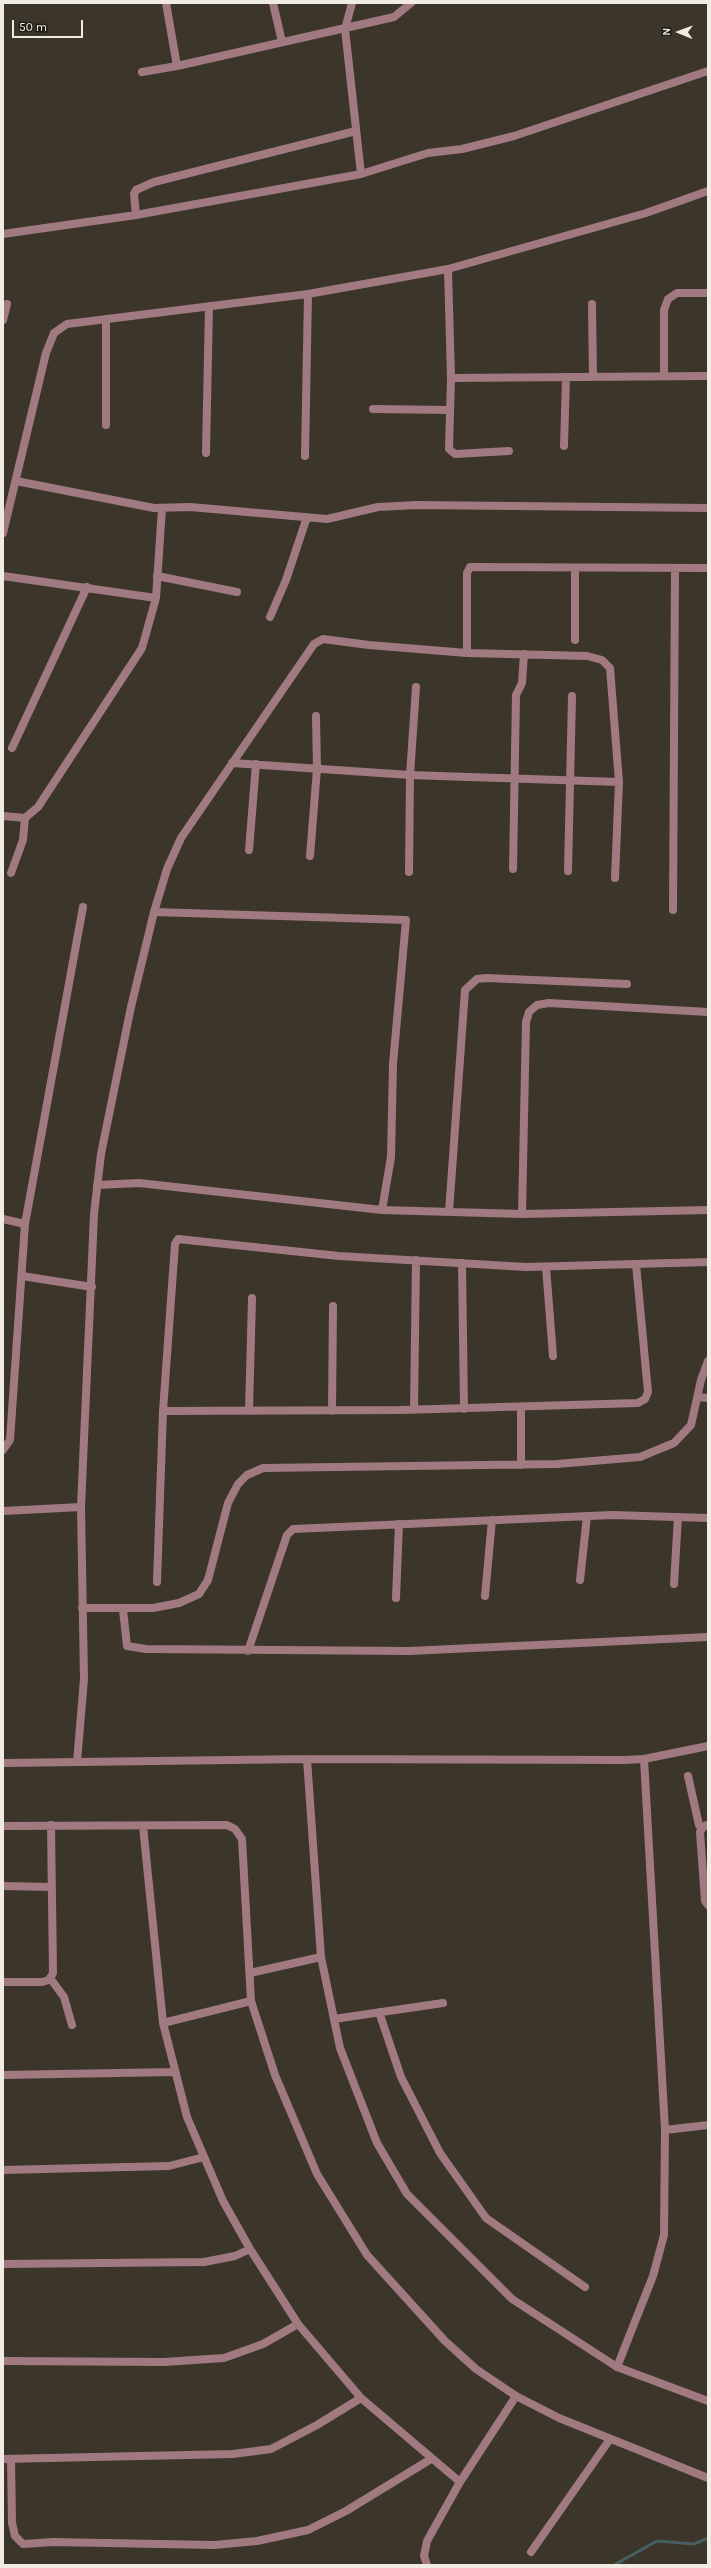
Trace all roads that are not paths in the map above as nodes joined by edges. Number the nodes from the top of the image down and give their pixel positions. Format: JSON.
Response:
{"nodes":[{"id":1,"x":166,"y":3,"type":"edge"},
{"id":2,"x":273,"y":3,"type":"edge"},
{"id":3,"x":352,"y":3,"type":"edge"},
{"id":4,"x":411,"y":3,"type":"edge"},
{"id":5,"x":345,"y":29,"type":"junction"},
{"id":6,"x":282,"y":42,"type":"junction"},
{"id":7,"x":177,"y":66,"type":"junction"},
{"id":8,"x":708,"y":71,"type":"edge"},
{"id":9,"x":142,"y":72,"type":"dead end"},
{"id":10,"x":356,"y":131,"type":"junction"},
{"id":11,"x":361,"y":174,"type":"junction"},
{"id":12,"x":708,"y":191,"type":"edge"},
{"id":13,"x":136,"y":215,"type":"junction"},
{"id":14,"x":3,"y":234,"type":"edge"},
{"id":15,"x":448,"y":269,"type":"junction"},
{"id":16,"x":708,"y":292,"type":"edge"},
{"id":17,"x":308,"y":294,"type":"junction"},
{"id":18,"x":7,"y":304,"type":"dead end"},
{"id":19,"x":592,"y":304,"type":"dead end"},
{"id":20,"x":209,"y":306,"type":"junction"},
{"id":21,"x":106,"y":319,"type":"junction"},
{"id":22,"x":3,"y":320,"type":"edge"},
{"id":23,"x":664,"y":376,"type":"junction"},
{"id":24,"x":708,"y":376,"type":"edge"},
{"id":25,"x":566,"y":377,"type":"junction"},
{"id":26,"x":593,"y":377,"type":"junction"},
{"id":27,"x":451,"y":378,"type":"junction"},
{"id":28,"x":373,"y":409,"type":"dead end"},
{"id":29,"x":450,"y":410,"type":"junction"},
{"id":30,"x":106,"y":425,"type":"dead end"},
{"id":31,"x":564,"y":446,"type":"dead end"},
{"id":32,"x":509,"y":452,"type":"dead end"},
{"id":33,"x":206,"y":453,"type":"dead end"},
{"id":34,"x":305,"y":456,"type":"dead end"},
{"id":35,"x":16,"y":481,"type":"junction"},
{"id":36,"x":162,"y":508,"type":"junction"},
{"id":37,"x":708,"y":508,"type":"edge"},
{"id":38,"x":307,"y":517,"type":"junction"},
{"id":39,"x":3,"y":533,"type":"edge"},
{"id":40,"x":575,"y":568,"type":"junction"},
{"id":41,"x":675,"y":568,"type":"junction"},
{"id":42,"x":708,"y":568,"type":"edge"},
{"id":43,"x":3,"y":576,"type":"edge"},
{"id":44,"x":157,"y":576,"type":"junction"},
{"id":45,"x":87,"y":588,"type":"junction"},
{"id":46,"x":236,"y":592,"type":"dead end"},
{"id":47,"x":156,"y":598,"type":"junction"},
{"id":48,"x":270,"y":617,"type":"dead end"},
{"id":49,"x":575,"y":640,"type":"dead end"},
{"id":50,"x":467,"y":652,"type":"junction"},
{"id":51,"x":524,"y":654,"type":"junction"},
{"id":52,"x":416,"y":687,"type":"dead end"},
{"id":53,"x":572,"y":696,"type":"dead end"},
{"id":54,"x":316,"y":716,"type":"dead end"},
{"id":55,"x":12,"y":748,"type":"dead end"},
{"id":56,"x":232,"y":763,"type":"junction"},
{"id":57,"x":256,"y":764,"type":"junction"},
{"id":58,"x":317,"y":769,"type":"junction"},
{"id":59,"x":410,"y":775,"type":"junction"},
{"id":60,"x":513,"y":780,"type":"junction"},
{"id":61,"x":570,"y":782,"type":"junction"},
{"id":62,"x":619,"y":782,"type":"junction"},
{"id":63,"x":3,"y":816,"type":"edge"},
{"id":64,"x":25,"y":818,"type":"junction"},
{"id":65,"x":249,"y":850,"type":"dead end"},
{"id":66,"x":310,"y":856,"type":"dead end"},
{"id":67,"x":513,"y":869,"type":"dead end"},
{"id":68,"x":568,"y":871,"type":"dead end"},
{"id":69,"x":408,"y":872,"type":"dead end"},
{"id":70,"x":11,"y":873,"type":"dead end"},
{"id":71,"x":615,"y":878,"type":"dead end"},
{"id":72,"x":83,"y":907,"type":"dead end"},
{"id":73,"x":673,"y":910,"type":"dead end"},
{"id":74,"x":154,"y":912,"type":"junction"},
{"id":75,"x":627,"y":984,"type":"dead end"},
{"id":76,"x":708,"y":1012,"type":"edge"},
{"id":77,"x":97,"y":1185,"type":"junction"},
{"id":78,"x":382,"y":1210,"type":"junction"},
{"id":79,"x":708,"y":1210,"type":"edge"},
{"id":80,"x":449,"y":1212,"type":"junction"},
{"id":81,"x":522,"y":1214,"type":"junction"},
{"id":82,"x":3,"y":1219,"type":"edge"},
{"id":83,"x":25,"y":1224,"type":"junction"},
{"id":84,"x":416,"y":1260,"type":"junction"},
{"id":85,"x":708,"y":1262,"type":"edge"},
{"id":86,"x":462,"y":1263,"type":"junction"},
{"id":87,"x":636,"y":1264,"type":"junction"},
{"id":88,"x":546,"y":1267,"type":"junction"},
{"id":89,"x":22,"y":1276,"type":"junction"},
{"id":90,"x":92,"y":1287,"type":"junction"},
{"id":91,"x":252,"y":1298,"type":"dead end"},
{"id":92,"x":333,"y":1306,"type":"dead end"},
{"id":93,"x":553,"y":1356,"type":"dead end"},
{"id":94,"x":708,"y":1361,"type":"edge"},
{"id":95,"x":698,"y":1397,"type":"junction"},
{"id":96,"x":708,"y":1398,"type":"edge"},
{"id":97,"x":520,"y":1407,"type":"junction"},
{"id":98,"x":464,"y":1409,"type":"junction"},
{"id":99,"x":414,"y":1410,"type":"junction"},
{"id":100,"x":163,"y":1411,"type":"junction"},
{"id":101,"x":249,"y":1411,"type":"junction"},
{"id":102,"x":332,"y":1411,"type":"junction"},
{"id":103,"x":3,"y":1450,"type":"edge"},
{"id":104,"x":521,"y":1465,"type":"junction"},
{"id":105,"x":81,"y":1508,"type":"junction"},
{"id":106,"x":3,"y":1510,"type":"edge"},
{"id":107,"x":587,"y":1516,"type":"junction"},
{"id":108,"x":678,"y":1517,"type":"junction"},
{"id":109,"x":708,"y":1518,"type":"edge"},
{"id":110,"x":492,"y":1520,"type":"junction"},
{"id":111,"x":399,"y":1524,"type":"junction"},
{"id":112,"x":580,"y":1580,"type":"dead end"},
{"id":113,"x":157,"y":1582,"type":"dead end"},
{"id":114,"x":674,"y":1584,"type":"dead end"},
{"id":115,"x":485,"y":1596,"type":"dead end"},
{"id":116,"x":396,"y":1598,"type":"dead end"},
{"id":117,"x":82,"y":1608,"type":"junction"},
{"id":118,"x":123,"y":1610,"type":"junction"},
{"id":119,"x":708,"y":1637,"type":"edge"},
{"id":120,"x":248,"y":1651,"type":"junction"},
{"id":121,"x":708,"y":1746,"type":"edge"},
{"id":122,"x":307,"y":1759,"type":"junction"},
{"id":123,"x":644,"y":1759,"type":"junction"},
{"id":124,"x":77,"y":1762,"type":"junction"},
{"id":125,"x":3,"y":1763,"type":"edge"},
{"id":126,"x":688,"y":1776,"type":"dead end"},
{"id":127,"x":51,"y":1825,"type":"junction"},
{"id":128,"x":3,"y":1826,"type":"edge"},
{"id":129,"x":143,"y":1826,"type":"junction"},
{"id":130,"x":705,"y":1827,"type":"edge"},
{"id":131,"x":3,"y":1886,"type":"edge"},
{"id":132,"x":51,"y":1887,"type":"junction"},
{"id":133,"x":708,"y":1905,"type":"edge"},
{"id":134,"x":321,"y":1957,"type":"junction"},
{"id":135,"x":250,"y":1973,"type":"junction"},
{"id":136,"x":50,"y":1978,"type":"junction"},
{"id":137,"x":3,"y":1982,"type":"edge"},
{"id":138,"x":250,"y":2001,"type":"junction"},
{"id":139,"x":443,"y":2003,"type":"dead end"},
{"id":140,"x":379,"y":2012,"type":"junction"},
{"id":141,"x":334,"y":2019,"type":"junction"},
{"id":142,"x":163,"y":2023,"type":"junction"},
{"id":143,"x":72,"y":2025,"type":"dead end"},
{"id":144,"x":174,"y":2072,"type":"junction"},
{"id":145,"x":3,"y":2075,"type":"edge"},
{"id":146,"x":708,"y":2125,"type":"edge"},
{"id":147,"x":665,"y":2130,"type":"junction"},
{"id":148,"x":204,"y":2157,"type":"junction"},
{"id":149,"x":3,"y":2170,"type":"edge"},
{"id":150,"x":250,"y":2249,"type":"junction"},
{"id":151,"x":3,"y":2264,"type":"edge"},
{"id":152,"x":585,"y":2287,"type":"dead end"},
{"id":153,"x":298,"y":2324,"type":"junction"},
{"id":154,"x":3,"y":2361,"type":"edge"},
{"id":155,"x":617,"y":2368,"type":"junction"},
{"id":156,"x":516,"y":2396,"type":"junction"},
{"id":157,"x":361,"y":2398,"type":"junction"},
{"id":158,"x":708,"y":2401,"type":"edge"},
{"id":159,"x":610,"y":2438,"type":"junction"},
{"id":160,"x":7,"y":2459,"type":"edge"},
{"id":161,"x":431,"y":2459,"type":"junction"},
{"id":162,"x":708,"y":2478,"type":"edge"},
{"id":163,"x":460,"y":2482,"type":"junction"},
{"id":164,"x":531,"y":2552,"type":"dead end"},
{"id":165,"x":427,"y":2565,"type":"edge"}],
"edges":[{"from":1,"to":7,"type":"street"},
{"from":2,"to":6,"type":"street"},
{"from":3,"to":5,"type":"street"},
{"from":4,"to":5,"type":"street"},
{"from":5,"to":6,"type":"street"},
{"from":5,"to":10,"type":"street"},
{"from":6,"to":7,"type":"street"},
{"from":7,"to":9,"type":"street"},
{"from":8,"to":11,"type":"street"},
{"from":10,"to":11,"type":"street"},
{"from":10,"to":13,"type":"street"},
{"from":11,"to":13,"type":"street"},
{"from":12,"to":15,"type":"street"},
{"from":13,"to":14,"type":"street"},
{"from":15,"to":17,"type":"street"},
{"from":15,"to":27,"type":"street"},
{"from":16,"to":23,"type":"street"},
{"from":17,"to":20,"type":"street"},
{"from":17,"to":34,"type":"street"},
{"from":18,"to":22,"type":"street"},
{"from":19,"to":26,"type":"street"},
{"from":20,"to":21,"type":"street"},
{"from":20,"to":33,"type":"street"},
{"from":21,"to":30,"type":"street"},
{"from":21,"to":35,"type":"street"},
{"from":23,"to":24,"type":"street"},
{"from":23,"to":26,"type":"street"},
{"from":25,"to":26,"type":"street"},
{"from":25,"to":27,"type":"street"},
{"from":25,"to":31,"type":"street"},
{"from":27,"to":29,"type":"street"},
{"from":28,"to":29,"type":"street"},
{"from":29,"to":32,"type":"street"},
{"from":35,"to":36,"type":"street"},
{"from":35,"to":39,"type":"street"},
{"from":36,"to":38,"type":"street"},
{"from":36,"to":44,"type":"street"},
{"from":37,"to":38,"type":"street"},
{"from":38,"to":48,"type":"street"},
{"from":40,"to":41,"type":"street"},
{"from":40,"to":49,"type":"street"},
{"from":40,"to":50,"type":"street"},
{"from":41,"to":42,"type":"street"},
{"from":41,"to":73,"type":"street"},
{"from":43,"to":45,"type":"street"},
{"from":44,"to":46,"type":"street"},
{"from":44,"to":47,"type":"street"},
{"from":45,"to":47,"type":"street"},
{"from":45,"to":55,"type":"street"},
{"from":47,"to":64,"type":"street"},
{"from":50,"to":51,"type":"street"},
{"from":50,"to":56,"type":"street"},
{"from":51,"to":60,"type":"street"},
{"from":51,"to":62,"type":"street"},
{"from":52,"to":59,"type":"street"},
{"from":53,"to":61,"type":"street"},
{"from":54,"to":58,"type":"street"},
{"from":56,"to":57,"type":"street"},
{"from":56,"to":74,"type":"street"},
{"from":57,"to":58,"type":"street"},
{"from":57,"to":65,"type":"street"},
{"from":58,"to":59,"type":"street"},
{"from":58,"to":66,"type":"street"},
{"from":59,"to":60,"type":"street"},
{"from":59,"to":69,"type":"street"},
{"from":60,"to":61,"type":"street"},
{"from":60,"to":67,"type":"street"},
{"from":61,"to":62,"type":"street"},
{"from":61,"to":68,"type":"street"},
{"from":62,"to":71,"type":"street"},
{"from":63,"to":64,"type":"street"},
{"from":64,"to":70,"type":"street"},
{"from":72,"to":83,"type":"street"},
{"from":74,"to":77,"type":"street"},
{"from":74,"to":78,"type":"street"},
{"from":75,"to":80,"type":"street"},
{"from":76,"to":81,"type":"street"},
{"from":77,"to":78,"type":"street"},
{"from":77,"to":90,"type":"street"},
{"from":78,"to":80,"type":"street"},
{"from":79,"to":81,"type":"street"},
{"from":80,"to":81,"type":"street"},
{"from":82,"to":83,"type":"street"},
{"from":83,"to":89,"type":"street"},
{"from":84,"to":86,"type":"street"},
{"from":84,"to":99,"type":"street"},
{"from":84,"to":100,"type":"street"},
{"from":85,"to":87,"type":"street"},
{"from":86,"to":88,"type":"street"},
{"from":86,"to":98,"type":"street"},
{"from":87,"to":88,"type":"street"},
{"from":87,"to":97,"type":"street"},
{"from":88,"to":93,"type":"street"},
{"from":89,"to":90,"type":"street"},
{"from":89,"to":103,"type":"street"},
{"from":90,"to":105,"type":"street"},
{"from":91,"to":101,"type":"street"},
{"from":92,"to":102,"type":"street"},
{"from":94,"to":95,"type":"street"},
{"from":95,"to":96,"type":"street"},
{"from":95,"to":104,"type":"street"},
{"from":97,"to":98,"type":"street"},
{"from":97,"to":104,"type":"street"},
{"from":98,"to":99,"type":"street"},
{"from":99,"to":102,"type":"street"},
{"from":100,"to":101,"type":"street"},
{"from":100,"to":113,"type":"street"},
{"from":101,"to":102,"type":"street"},
{"from":104,"to":118,"type":"street"},
{"from":105,"to":106,"type":"street"},
{"from":105,"to":117,"type":"street"},
{"from":107,"to":108,"type":"street"},
{"from":107,"to":110,"type":"street"},
{"from":107,"to":112,"type":"street"},
{"from":108,"to":109,"type":"street"},
{"from":108,"to":114,"type":"street"},
{"from":110,"to":111,"type":"street"},
{"from":110,"to":115,"type":"street"},
{"from":111,"to":116,"type":"street"},
{"from":111,"to":120,"type":"street"},
{"from":117,"to":118,"type":"street"},
{"from":117,"to":124,"type":"street"},
{"from":118,"to":120,"type":"street"},
{"from":119,"to":120,"type":"street"},
{"from":121,"to":123,"type":"street"},
{"from":122,"to":123,"type":"street"},
{"from":122,"to":124,"type":"street"},
{"from":122,"to":134,"type":"street"},
{"from":123,"to":147,"type":"street"},
{"from":124,"to":125,"type":"street"},
{"from":126,"to":130,"type":"street"},
{"from":127,"to":128,"type":"street"},
{"from":127,"to":129,"type":"street"},
{"from":127,"to":132,"type":"street"},
{"from":129,"to":135,"type":"street"},
{"from":129,"to":142,"type":"street"},
{"from":130,"to":133,"type":"street"},
{"from":131,"to":132,"type":"street"},
{"from":132,"to":136,"type":"street"},
{"from":134,"to":135,"type":"street"},
{"from":134,"to":141,"type":"street"},
{"from":135,"to":138,"type":"street"},
{"from":136,"to":137,"type":"street"},
{"from":136,"to":143,"type":"street"},
{"from":138,"to":142,"type":"street"},
{"from":138,"to":156,"type":"street"},
{"from":139,"to":140,"type":"street"},
{"from":140,"to":141,"type":"street"},
{"from":140,"to":152,"type":"street"},
{"from":141,"to":155,"type":"street"},
{"from":142,"to":144,"type":"street"},
{"from":144,"to":145,"type":"street"},
{"from":144,"to":148,"type":"street"},
{"from":146,"to":147,"type":"street"},
{"from":147,"to":155,"type":"street"},
{"from":148,"to":149,"type":"street"},
{"from":148,"to":150,"type":"street"},
{"from":150,"to":151,"type":"street"},
{"from":150,"to":153,"type":"street"},
{"from":153,"to":154,"type":"street"},
{"from":153,"to":157,"type":"street"},
{"from":155,"to":158,"type":"street"},
{"from":156,"to":159,"type":"street"},
{"from":156,"to":163,"type":"street"},
{"from":157,"to":160,"type":"street"},
{"from":157,"to":161,"type":"street"},
{"from":159,"to":162,"type":"street"},
{"from":159,"to":164,"type":"street"},
{"from":160,"to":161,"type":"street"},
{"from":161,"to":163,"type":"street"},
{"from":163,"to":165,"type":"street"}]}
